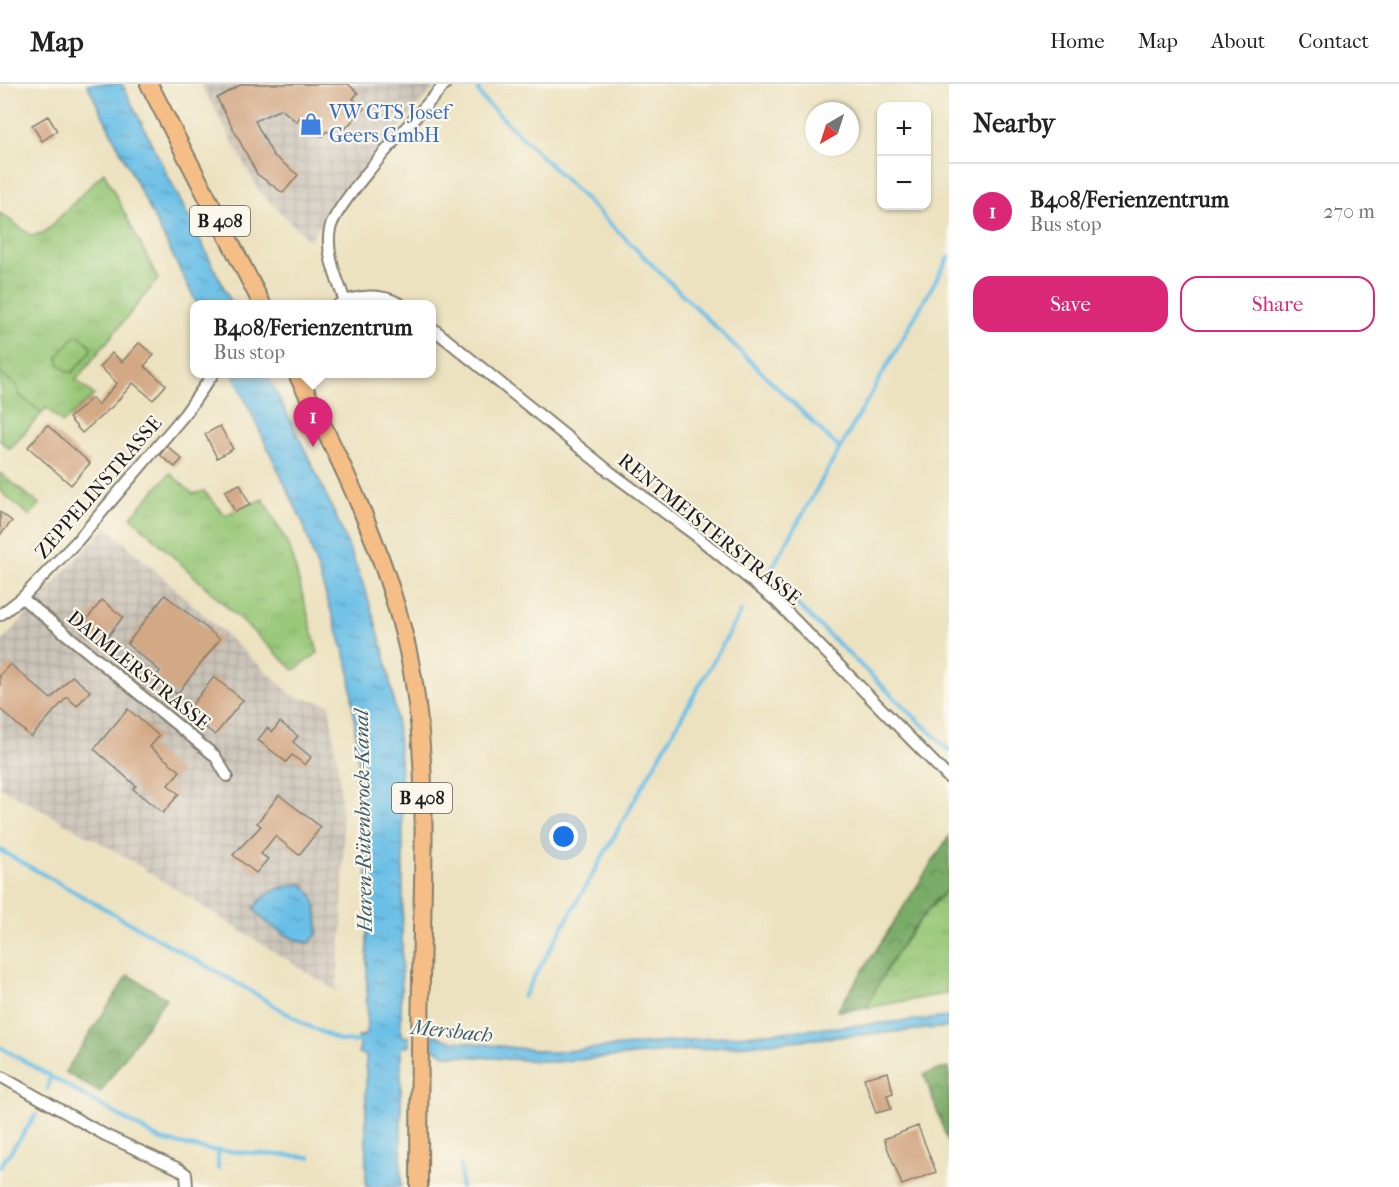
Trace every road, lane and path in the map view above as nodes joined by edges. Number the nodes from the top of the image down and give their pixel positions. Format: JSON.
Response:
{"nodes":[{"id":1,"x":149,"y":84,"type":"edge"},
{"id":2,"x":445,"y":84,"type":"edge"},
{"id":3,"x":260,"y":300,"type":"edge"},
{"id":4,"x":341,"y":300,"type":"edge"},
{"id":5,"x":360,"y":300,"type":"edge"},
{"id":6,"x":393,"y":300,"type":"edge"},
{"id":7,"x":436,"y":330,"type":"edge"},
{"id":8,"x":210,"y":378,"type":"edge"},
{"id":9,"x":299,"y":378,"type":"edge"},
{"id":10,"x":307,"y":378,"type":"edge"},
{"id":11,"x":309,"y":397,"type":"junction"},
{"id":12,"x":22,"y":598,"type":"junction"},
{"id":13,"x":0,"y":615,"type":"edge"},
{"id":14,"x":227,"y":776,"type":"dead end"},
{"id":15,"x":949,"y":778,"type":"edge"},
{"id":16,"x":0,"y":1076,"type":"edge"},
{"id":17,"x":187,"y":1187,"type":"edge"},
{"id":18,"x":419,"y":1187,"type":"edge"}],
"edges":[{"from":1,"to":3,"type":"main road","number":"B 408"},
{"from":2,"to":4,"type":"street"},
{"from":5,"to":6,"type":"street"},
{"from":7,"to":15,"type":"street","name":"RENTMEISTERSTRASSE"},
{"from":8,"to":12,"type":"street","name":"ZEPPELINSTRASSE"},
{"from":9,"to":11,"type":"main road","number":"B 408"},
{"from":10,"to":11,"type":"main road"},
{"from":11,"to":18,"type":"main road","number":"B 408"},
{"from":12,"to":13,"type":"street","name":"ZEPPELINSTRASSE"},
{"from":12,"to":14,"type":"street","name":"DAIMLERSTRASSE"},
{"from":16,"to":17,"type":"street"}]}
